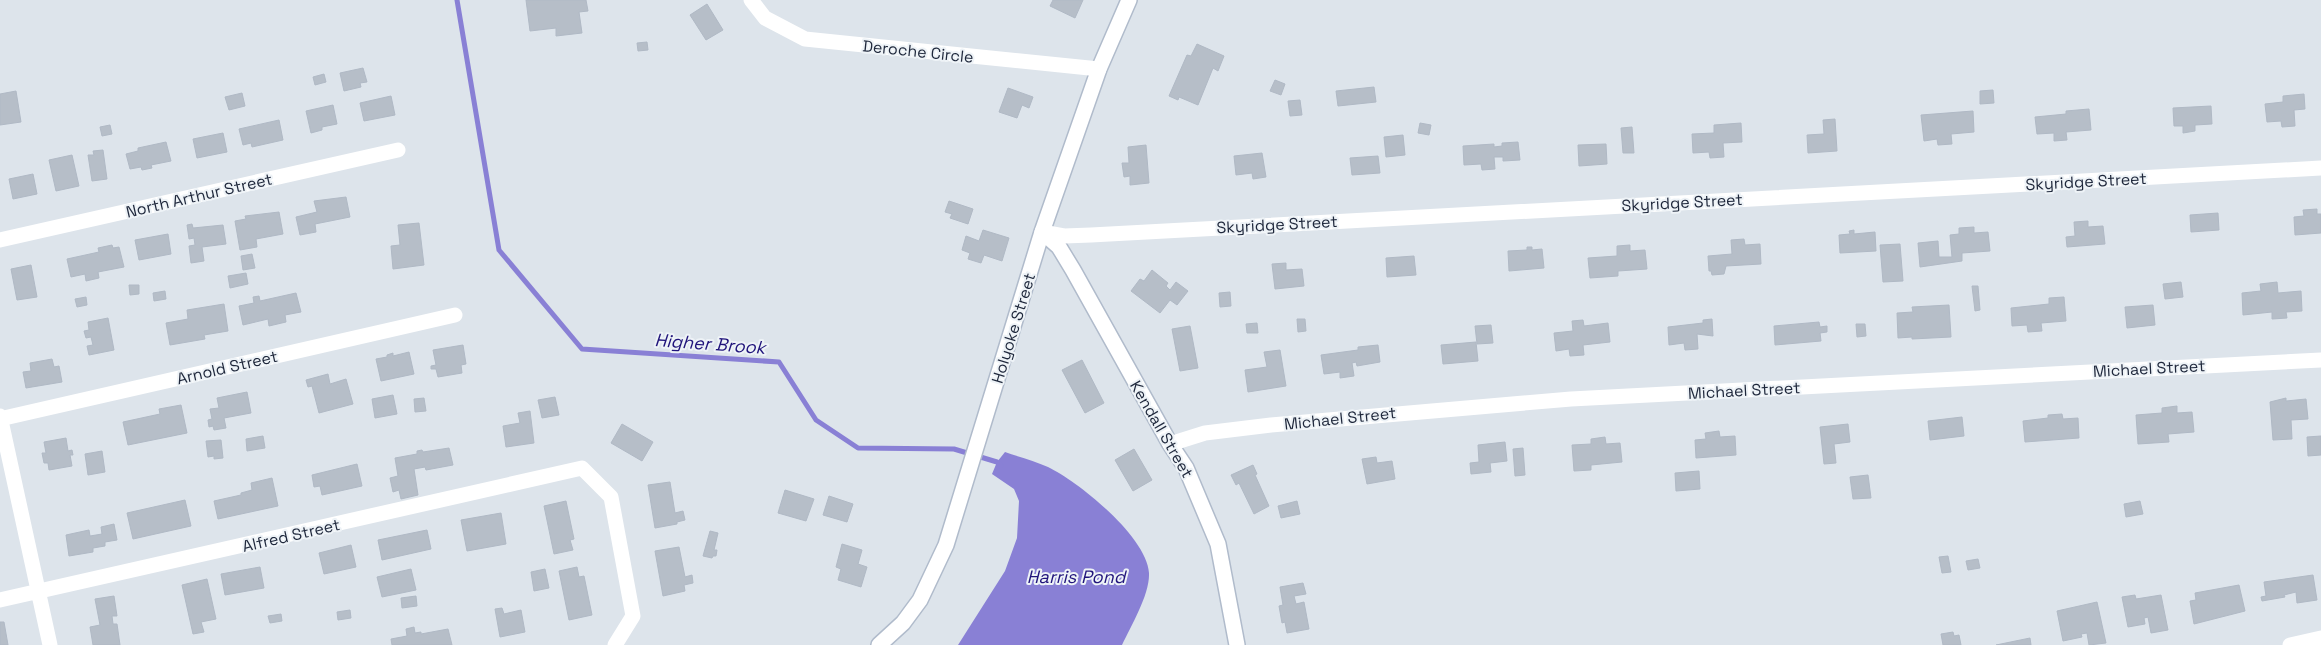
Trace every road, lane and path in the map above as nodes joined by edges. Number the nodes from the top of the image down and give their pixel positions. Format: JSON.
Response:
{"nodes":[{"id":1,"x":751,"y":0,"type":"edge"},
{"id":2,"x":1129,"y":0,"type":"edge"},
{"id":3,"x":1099,"y":69,"type":"junction"},
{"id":4,"x":398,"y":150,"type":"dead end"},
{"id":5,"x":2321,"y":168,"type":"edge"},
{"id":6,"x":1042,"y":232,"type":"junction"},
{"id":7,"x":0,"y":240,"type":"edge"},
{"id":8,"x":455,"y":315,"type":"dead end"},
{"id":9,"x":2321,"y":360,"type":"edge"},
{"id":10,"x":0,"y":418,"type":"edge"},
{"id":11,"x":1170,"y":444,"type":"junction"},
{"id":12,"x":40,"y":592,"type":"junction"},
{"id":13,"x":0,"y":600,"type":"edge"},
{"id":14,"x":2321,"y":638,"type":"edge"},
{"id":15,"x":50,"y":645,"type":"edge"},
{"id":16,"x":615,"y":645,"type":"edge"},
{"id":17,"x":879,"y":645,"type":"edge"},
{"id":18,"x":1238,"y":645,"type":"edge"},
{"id":19,"x":2290,"y":645,"type":"edge"}],
"edges":[{"from":1,"to":3,"type":"street","name":"Deroche Circle"},
{"from":2,"to":3,"type":"street","name":"Holyoke Street"},
{"from":3,"to":6,"type":"street","name":"Holyoke Street"},
{"from":4,"to":7,"type":"street","name":"North Arthur Street"},
{"from":5,"to":6,"type":"street","name":"Skyridge Street"},
{"from":6,"to":11,"type":"street","name":"Kendall Street"},
{"from":6,"to":17,"type":"street","name":"Holyoke Street"},
{"from":8,"to":10,"type":"street","name":"Arnold Street"},
{"from":9,"to":11,"type":"street","name":"Michael Street"},
{"from":10,"to":12,"type":"street"},
{"from":11,"to":18,"type":"street","name":"Kendall Street"},
{"from":12,"to":13,"type":"street","name":"Alfred Street"},
{"from":12,"to":15,"type":"street"},
{"from":12,"to":16,"type":"street","name":"Alfred Street"},
{"from":14,"to":19,"type":"street"}]}
